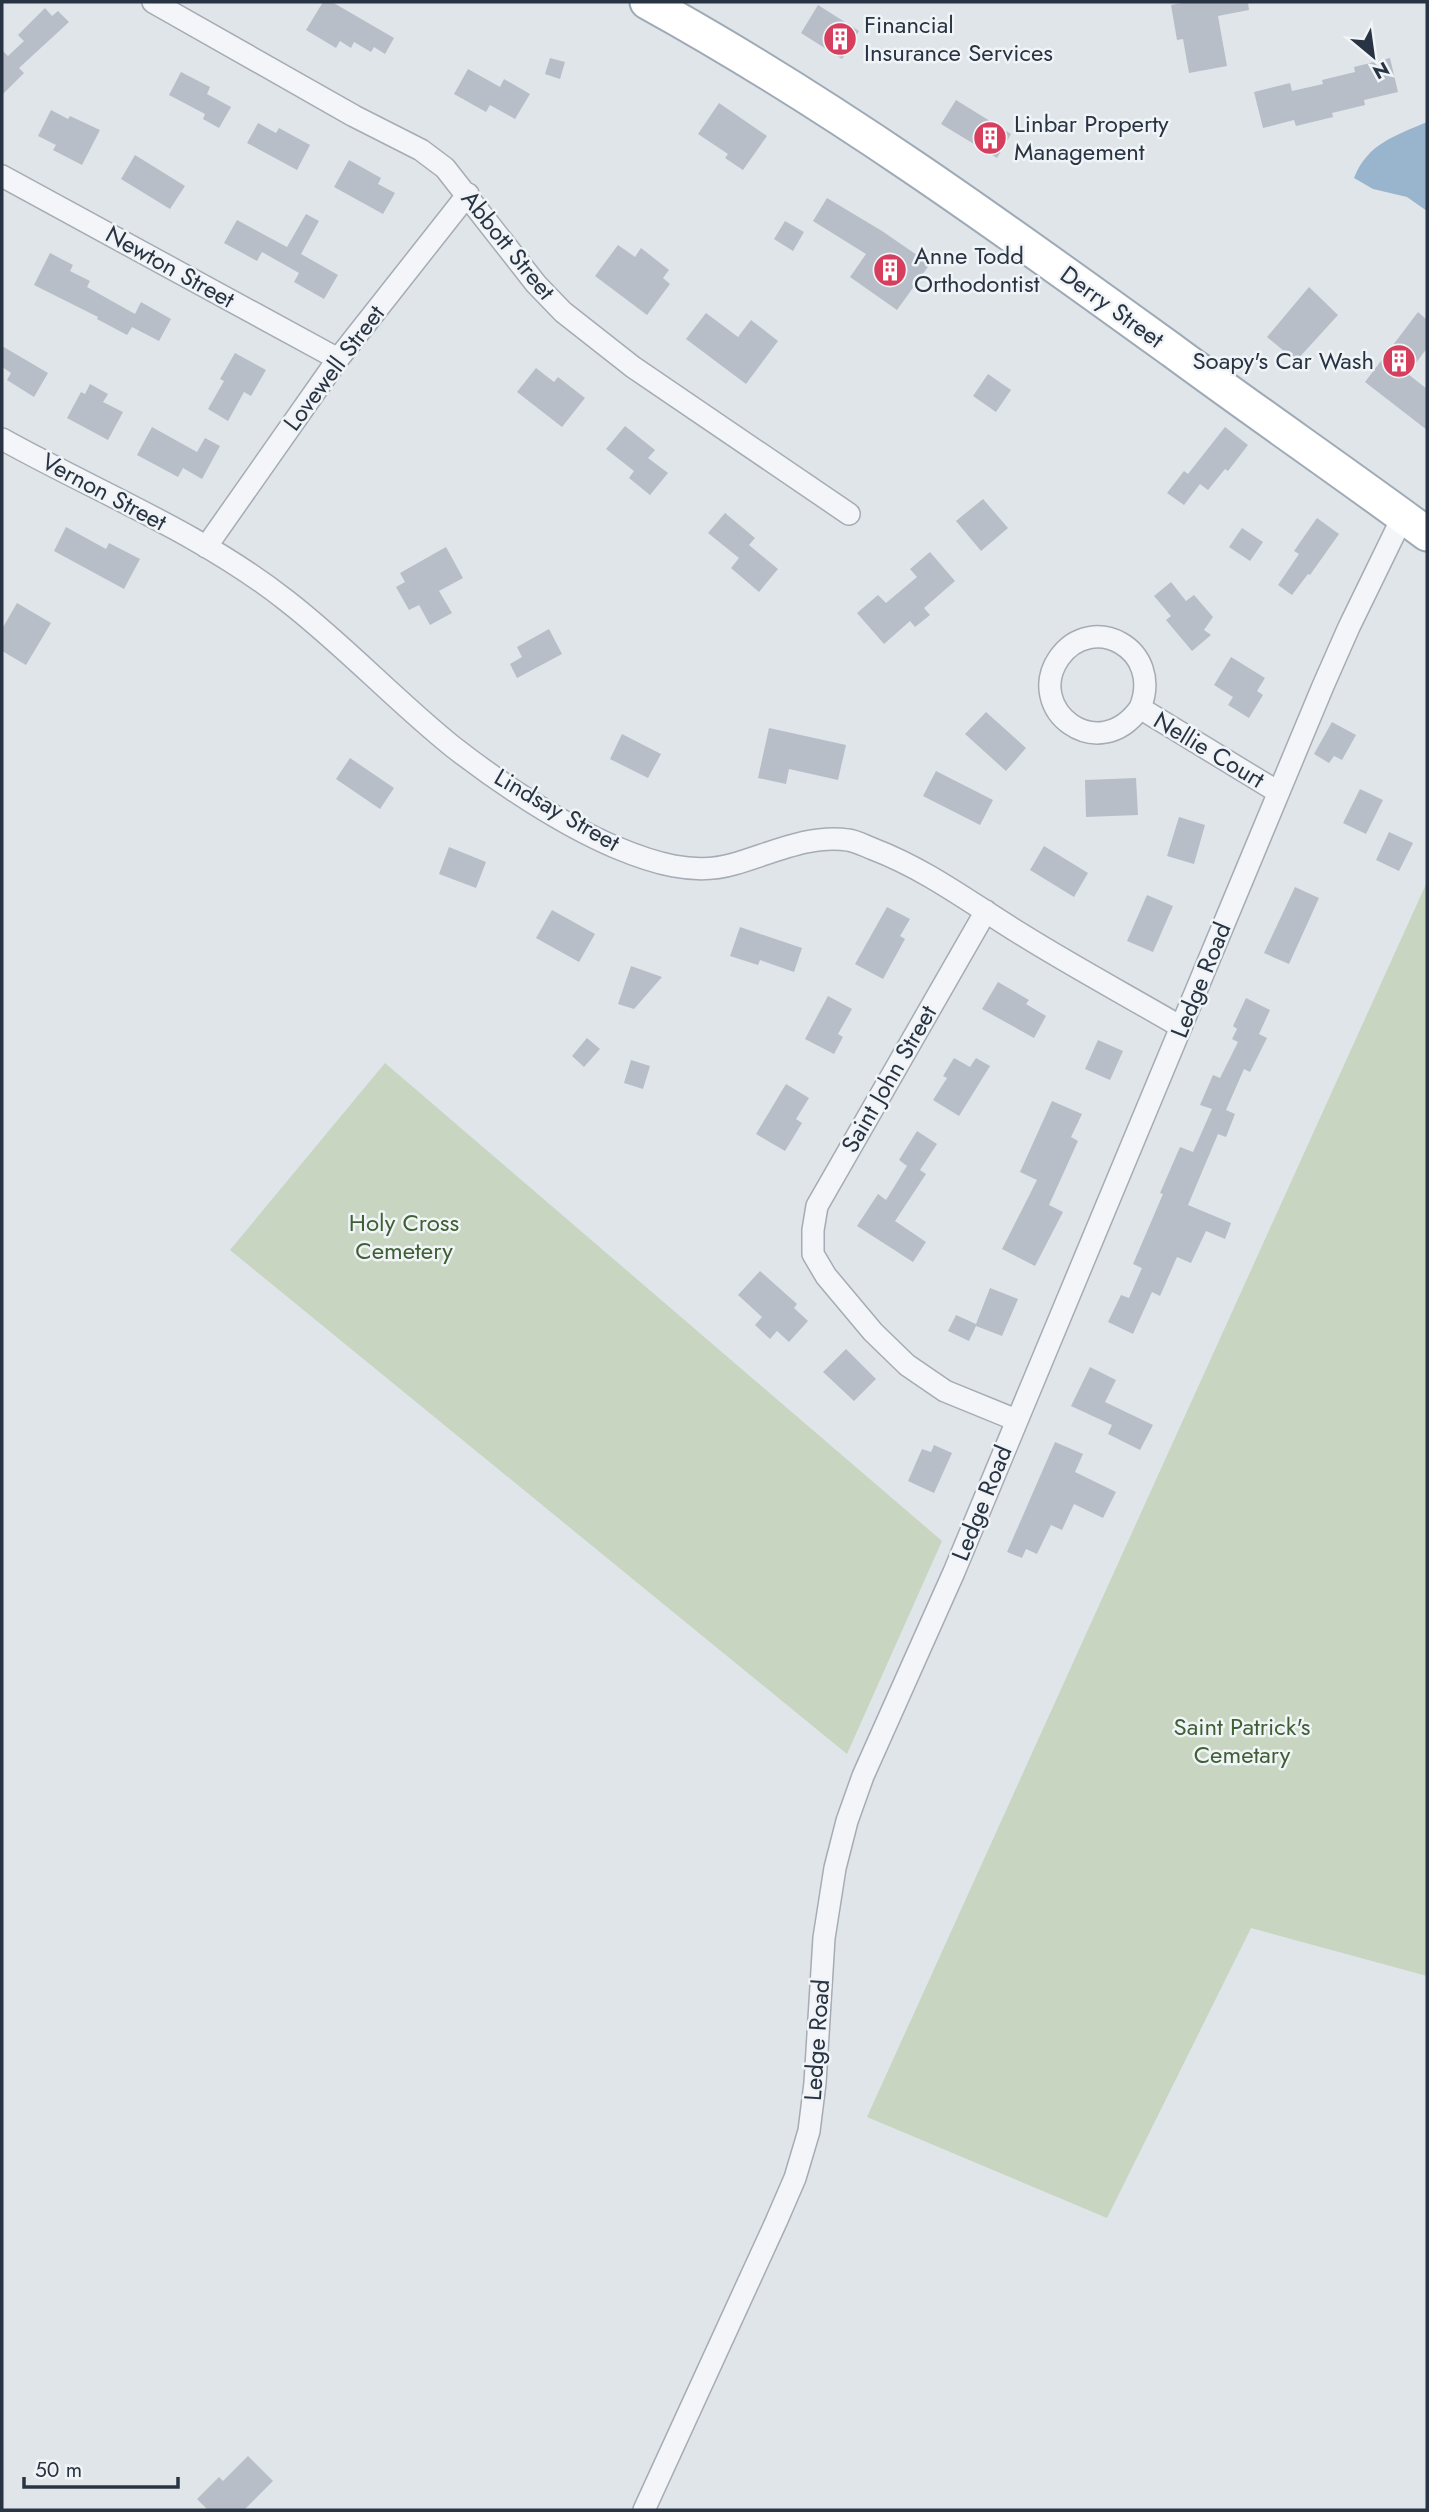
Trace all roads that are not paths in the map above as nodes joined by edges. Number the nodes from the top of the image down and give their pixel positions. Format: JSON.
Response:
{"nodes":[{"id":1,"x":153,"y":2,"type":"edge"},
{"id":2,"x":648,"y":2,"type":"edge"},
{"id":3,"x":2,"y":176,"type":"edge"},
{"id":4,"x":468,"y":194,"type":"junction"},
{"id":5,"x":338,"y":359,"type":"junction"},
{"id":6,"x":2,"y":439,"type":"edge"},
{"id":7,"x":849,"y":514,"type":"dead end"},
{"id":8,"x":1415,"y":525,"type":"edge"},
{"id":9,"x":206,"y":547,"type":"junction"},
{"id":10,"x":1140,"y":708,"type":"junction"},
{"id":11,"x":1278,"y":792,"type":"junction"},
{"id":12,"x":986,"y":911,"type":"junction"},
{"id":13,"x":1181,"y":1027,"type":"junction"},
{"id":14,"x":1016,"y":1420,"type":"junction"},
{"id":15,"x":644,"y":2510,"type":"edge"}],
"edges":[{"from":1,"to":4,"type":"street","name":"Abbott Street"},
{"from":2,"to":8,"type":"main road","name":"Derry Street"},
{"from":3,"to":5,"type":"street","name":"Newton Street"},
{"from":4,"to":5,"type":"street","name":"Lovewell Street"},
{"from":4,"to":7,"type":"street","name":"Abbott Street"},
{"from":5,"to":9,"type":"street","name":"Lovewell Street"},
{"from":6,"to":9,"type":"street","name":"Vernon Street"},
{"from":8,"to":11,"type":"street","name":"Ledge Road"},
{"from":9,"to":12,"type":"street","name":"Lindsay Street"},
{"from":10,"to":10,"type":"street","name":"Nellie Court"},
{"from":10,"to":11,"type":"street","name":"Nellie Court"},
{"from":11,"to":13,"type":"street","name":"Ledge Road"},
{"from":12,"to":13,"type":"street","name":"Lindsay Street"},
{"from":12,"to":14,"type":"street","name":"Saint John Street"},
{"from":13,"to":14,"type":"street","name":"Ledge Road"},
{"from":14,"to":15,"type":"street","name":"Ledge Road"}]}
